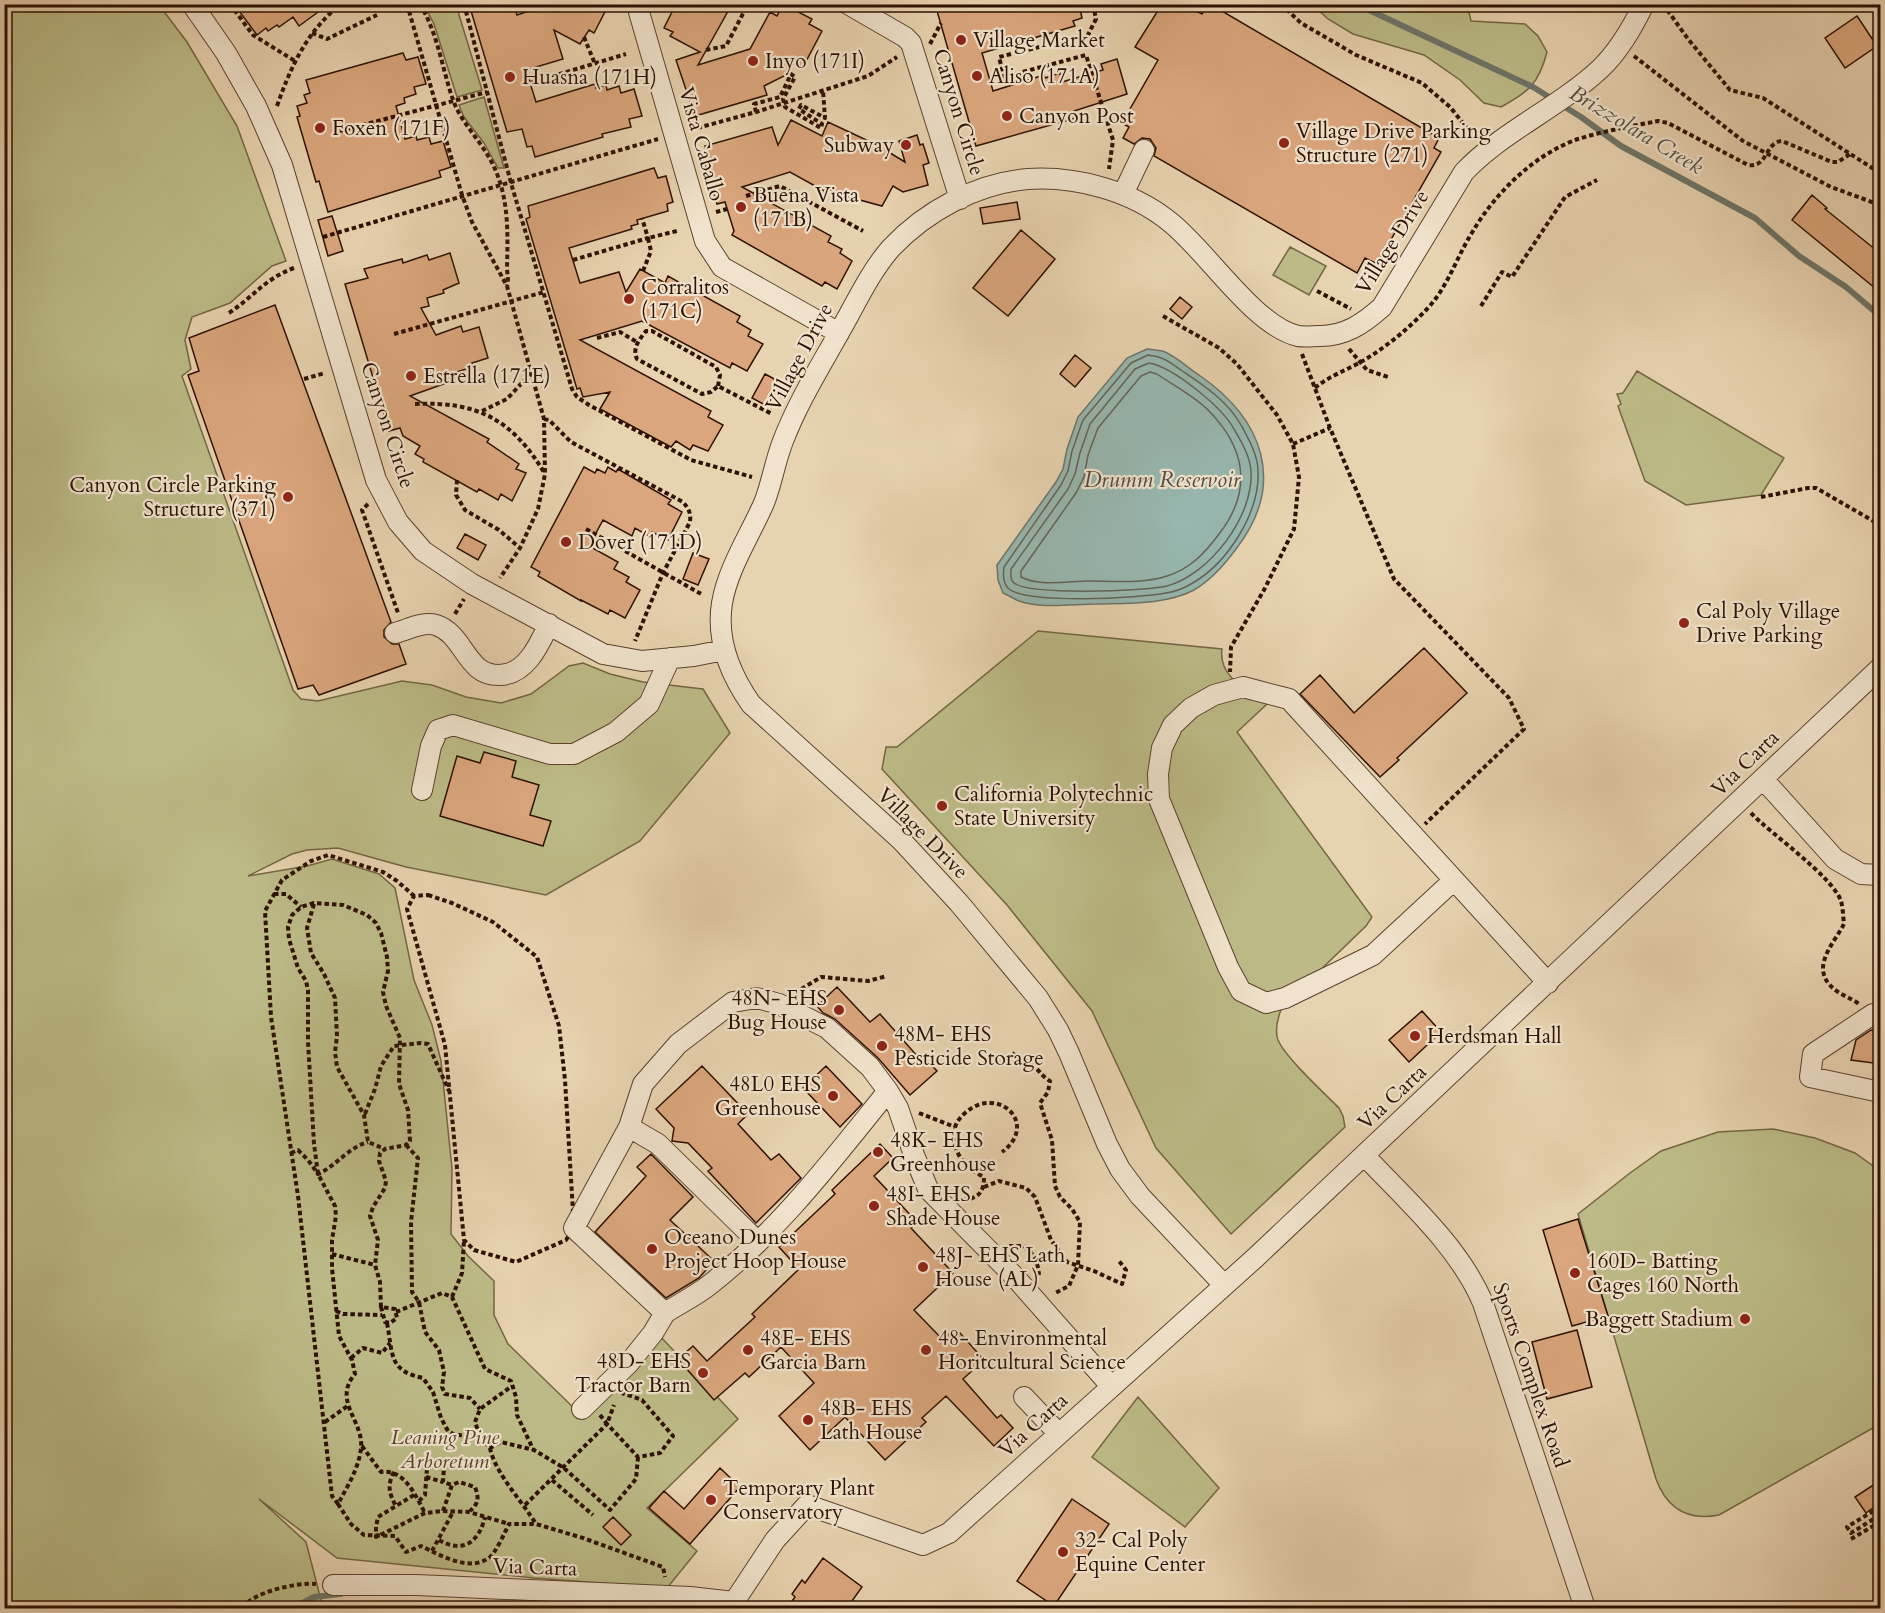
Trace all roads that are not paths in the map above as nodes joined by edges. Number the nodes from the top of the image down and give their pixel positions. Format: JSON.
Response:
{"nodes":[{"id":1,"x":192,"y":4,"type":"edge"},
{"id":2,"x":640,"y":4,"type":"edge"},
{"id":3,"x":848,"y":4,"type":"edge"},
{"id":4,"x":1644,"y":4,"type":"edge"},
{"id":5,"x":1144,"y":150,"type":"dead end"},
{"id":6,"x":1123,"y":194,"type":"junction"},
{"id":7,"x":960,"y":199,"type":"junction"},
{"id":8,"x":839,"y":333,"type":"junction"},
{"id":9,"x":549,"y":624,"type":"junction"},
{"id":10,"x":399,"y":632,"type":"road end"},
{"id":11,"x":724,"y":650,"type":"junction"},
{"id":12,"x":670,"y":658,"type":"junction"},
{"id":13,"x":1881,"y":668,"type":"edge"},
{"id":14,"x":1763,"y":780,"type":"junction"},
{"id":15,"x":422,"y":790,"type":"dead end"},
{"id":16,"x":1881,"y":875,"type":"edge"},
{"id":17,"x":1454,"y":880,"type":"junction"},
{"id":18,"x":1548,"y":983,"type":"junction"},
{"id":19,"x":1877,"y":1014,"type":"edge"},
{"id":20,"x":1881,"y":1092,"type":"edge"},
{"id":21,"x":893,"y":1099,"type":"junction"},
{"id":22,"x":629,"y":1127,"type":"junction"},
{"id":23,"x":1364,"y":1155,"type":"junction"},
{"id":24,"x":758,"y":1242,"type":"junction"},
{"id":25,"x":1224,"y":1285,"type":"junction"},
{"id":26,"x":665,"y":1313,"type":"junction"},
{"id":27,"x":1111,"y":1386,"type":"junction"},
{"id":28,"x":1024,"y":1397,"type":"dead end"},
{"id":29,"x":582,"y":1409,"type":"dead end"},
{"id":30,"x":1059,"y":1434,"type":"junction"},
{"id":31,"x":333,"y":1585,"type":"road end"},
{"id":32,"x":1585,"y":1608,"type":"edge"}],
"edges":[{"from":1,"to":9,"type":"street","name":"Canyon Circle"},
{"from":2,"to":8,"type":"street","name":"Vista Caballo"},
{"from":3,"to":7,"type":"street","name":"Canyon Circle"},
{"from":4,"to":6,"type":"street","name":"Village Drive"},
{"from":5,"to":6,"type":"street"},
{"from":6,"to":7,"type":"street","name":"Village Drive"},
{"from":7,"to":8,"type":"street","name":"Village Drive"},
{"from":8,"to":11,"type":"street","name":"Village Drive"},
{"from":9,"to":10,"type":"street"},
{"from":9,"to":12,"type":"street","name":"Canyon Circle"},
{"from":11,"to":12,"type":"street","name":"Canyon Circle"},
{"from":11,"to":25,"type":"street","name":"Village Drive"},
{"from":12,"to":15,"type":"street"},
{"from":13,"to":14,"type":"street","name":"Via Carta"},
{"from":14,"to":16,"type":"street"},
{"from":14,"to":18,"type":"street","name":"Via Carta"},
{"from":17,"to":17,"type":"street"},
{"from":17,"to":18,"type":"street"},
{"from":18,"to":23,"type":"street","name":"Via Carta"},
{"from":19,"to":20,"type":"street"},
{"from":21,"to":22,"type":"street"},
{"from":21,"to":24,"type":"street"},
{"from":21,"to":27,"type":"street"},
{"from":22,"to":24,"type":"street"},
{"from":22,"to":26,"type":"street"},
{"from":23,"to":25,"type":"street","name":"Via Carta"},
{"from":23,"to":32,"type":"street","name":"Sports Complex Road"},
{"from":24,"to":26,"type":"street"},
{"from":25,"to":27,"type":"street","name":"Via Carta"},
{"from":26,"to":29,"type":"street"},
{"from":27,"to":30,"type":"street","name":"Via Carta"},
{"from":28,"to":30,"type":"street"},
{"from":30,"to":31,"type":"street","name":"Via Carta"}]}
